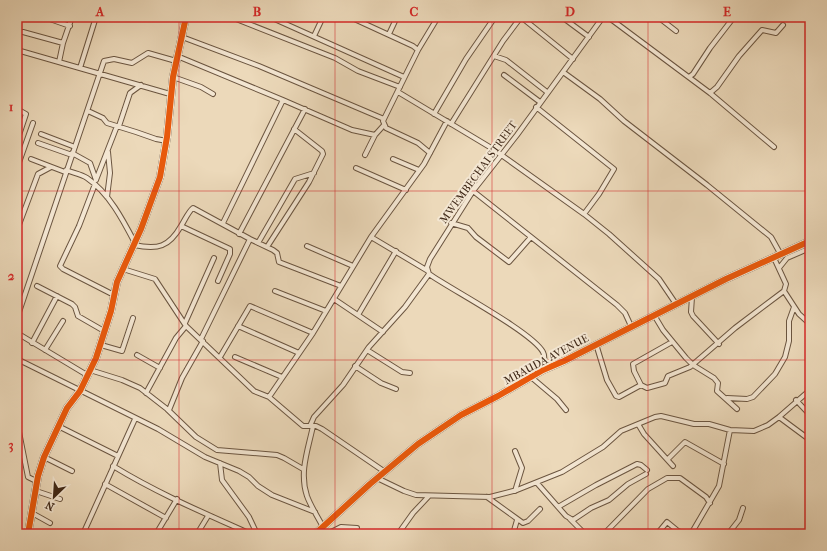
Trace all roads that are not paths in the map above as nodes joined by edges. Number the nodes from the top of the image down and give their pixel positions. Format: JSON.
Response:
{"nodes":[{"id":1,"x":44,"y":17,"type":"edge"},
{"id":2,"x":72,"y":17,"type":"edge"},
{"id":3,"x":96,"y":17,"type":"edge"},
{"id":4,"x":186,"y":17,"type":"edge"},
{"id":5,"x":231,"y":17,"type":"edge"},
{"id":6,"x":270,"y":17,"type":"edge"},
{"id":7,"x":323,"y":17,"type":"edge"},
{"id":8,"x":350,"y":17,"type":"edge"},
{"id":9,"x":397,"y":17,"type":"edge"},
{"id":10,"x":438,"y":17,"type":"edge"},
{"id":11,"x":495,"y":17,"type":"edge"},
{"id":12,"x":521,"y":17,"type":"edge"},
{"id":13,"x":562,"y":17,"type":"edge"},
{"id":14,"x":603,"y":17,"type":"edge"},
{"id":15,"x":608,"y":17,"type":"edge"},
{"id":16,"x":658,"y":17,"type":"edge"},
{"id":17,"x":734,"y":17,"type":"edge"},
{"id":18,"x":783,"y":25,"type":"dead end"},
{"id":19,"x":70,"y":26,"type":"junction"},
{"id":20,"x":676,"y":31,"type":"dead end"},
{"id":21,"x":23,"y":32,"type":"dead end"},
{"id":22,"x":389,"y":34,"type":"junction"},
{"id":23,"x":314,"y":36,"type":"junction"},
{"id":24,"x":182,"y":37,"type":"junction"},
{"id":25,"x":589,"y":37,"type":"junction"},
{"id":26,"x":63,"y":43,"type":"junction"},
{"id":27,"x":17,"y":50,"type":"edge"},
{"id":28,"x":418,"y":50,"type":"junction"},
{"id":29,"x":494,"y":56,"type":"junction"},
{"id":30,"x":176,"y":59,"type":"junction"},
{"id":31,"x":573,"y":59,"type":"junction"},
{"id":32,"x":59,"y":62,"type":"junction"},
{"id":33,"x":80,"y":68,"type":"junction"},
{"id":34,"x":563,"y":72,"type":"junction"},
{"id":35,"x":101,"y":74,"type":"junction"},
{"id":36,"x":504,"y":75,"type":"dead end"},
{"id":37,"x":173,"y":77,"type":"junction"},
{"id":38,"x":404,"y":77,"type":"junction"},
{"id":39,"x":689,"y":77,"type":"junction"},
{"id":40,"x":141,"y":85,"type":"junction"},
{"id":41,"x":399,"y":89,"type":"junction"},
{"id":42,"x":547,"y":92,"type":"junction"},
{"id":43,"x":710,"y":93,"type":"junction"},
{"id":44,"x":170,"y":94,"type":"junction"},
{"id":45,"x":213,"y":94,"type":"dead end"},
{"id":46,"x":283,"y":100,"type":"junction"},
{"id":47,"x":540,"y":102,"type":"junction"},
{"id":48,"x":536,"y":107,"type":"junction"},
{"id":49,"x":17,"y":109,"type":"edge"},
{"id":50,"x":304,"y":109,"type":"junction"},
{"id":51,"x":88,"y":111,"type":"junction"},
{"id":52,"x":434,"y":114,"type":"junction"},
{"id":53,"x":384,"y":119,"type":"junction"},
{"id":54,"x":447,"y":121,"type":"junction"},
{"id":55,"x":33,"y":123,"type":"dead end"},
{"id":56,"x":451,"y":124,"type":"junction"},
{"id":57,"x":384,"y":125,"type":"junction"},
{"id":58,"x":118,"y":126,"type":"junction"},
{"id":59,"x":19,"y":129,"type":"edge"},
{"id":60,"x":294,"y":129,"type":"junction"},
{"id":61,"x":41,"y":134,"type":"dead end"},
{"id":62,"x":375,"y":135,"type":"junction"},
{"id":63,"x":167,"y":140,"type":"junction"},
{"id":64,"x":17,"y":141,"type":"edge"},
{"id":65,"x":38,"y":143,"type":"dead end"},
{"id":66,"x":75,"y":147,"type":"junction"},
{"id":67,"x":774,"y":147,"type":"dead end"},
{"id":68,"x":108,"y":151,"type":"junction"},
{"id":69,"x":430,"y":153,"type":"junction"},
{"id":70,"x":72,"y":154,"type":"junction"},
{"id":71,"x":365,"y":155,"type":"dead end"},
{"id":72,"x":501,"y":155,"type":"junction"},
{"id":73,"x":31,"y":159,"type":"dead end"},
{"id":74,"x":393,"y":159,"type":"dead end"},
{"id":75,"x":51,"y":167,"type":"junction"},
{"id":76,"x":17,"y":168,"type":"edge"},
{"id":77,"x":356,"y":168,"type":"dead end"},
{"id":78,"x":419,"y":170,"type":"junction"},
{"id":79,"x":66,"y":171,"type":"junction"},
{"id":80,"x":314,"y":173,"type":"junction"},
{"id":81,"x":96,"y":184,"type":"junction"},
{"id":82,"x":406,"y":190,"type":"junction"},
{"id":83,"x":473,"y":191,"type":"junction"},
{"id":84,"x":107,"y":197,"type":"junction"},
{"id":85,"x":584,"y":214,"type":"junction"},
{"id":86,"x":451,"y":223,"type":"junction"},
{"id":87,"x":223,"y":224,"type":"junction"},
{"id":88,"x":181,"y":226,"type":"junction"},
{"id":89,"x":17,"y":230,"type":"edge"},
{"id":90,"x":239,"y":234,"type":"junction"},
{"id":91,"x":371,"y":237,"type":"junction"},
{"id":92,"x":531,"y":237,"type":"junction"},
{"id":93,"x":250,"y":240,"type":"junction"},
{"id":94,"x":810,"y":241,"type":"edge"},
{"id":95,"x":258,"y":243,"type":"junction"},
{"id":96,"x":135,"y":244,"type":"junction"},
{"id":97,"x":307,"y":246,"type":"dead end"},
{"id":98,"x":267,"y":247,"type":"junction"},
{"id":99,"x":810,"y":248,"type":"edge"},
{"id":100,"x":396,"y":251,"type":"junction"},
{"id":101,"x":781,"y":254,"type":"junction"},
{"id":102,"x":214,"y":258,"type":"dead end"},
{"id":103,"x":774,"y":258,"type":"junction"},
{"id":104,"x":353,"y":266,"type":"junction"},
{"id":105,"x":779,"y":268,"type":"junction"},
{"id":106,"x":122,"y":269,"type":"junction"},
{"id":107,"x":428,"y":272,"type":"junction"},
{"id":108,"x":218,"y":281,"type":"dead end"},
{"id":109,"x":37,"y":286,"type":"dead end"},
{"id":110,"x":341,"y":286,"type":"junction"},
{"id":111,"x":275,"y":291,"type":"dead end"},
{"id":112,"x":784,"y":291,"type":"junction"},
{"id":113,"x":114,"y":295,"type":"junction"},
{"id":114,"x":57,"y":296,"type":"junction"},
{"id":115,"x":692,"y":296,"type":"junction"},
{"id":116,"x":334,"y":299,"type":"junction"},
{"id":117,"x":676,"y":304,"type":"junction"},
{"id":118,"x":794,"y":307,"type":"junction"},
{"id":119,"x":326,"y":312,"type":"junction"},
{"id":120,"x":358,"y":315,"type":"junction"},
{"id":121,"x":654,"y":315,"type":"junction"},
{"id":122,"x":17,"y":318,"type":"edge"},
{"id":123,"x":133,"y":318,"type":"dead end"},
{"id":124,"x":63,"y":321,"type":"dead end"},
{"id":125,"x":810,"y":324,"type":"edge"},
{"id":126,"x":186,"y":325,"type":"junction"},
{"id":127,"x":238,"y":326,"type":"junction"},
{"id":128,"x":631,"y":326,"type":"junction"},
{"id":129,"x":104,"y":331,"type":"junction"},
{"id":130,"x":383,"y":332,"type":"junction"},
{"id":131,"x":17,"y":333,"type":"edge"},
{"id":132,"x":312,"y":333,"type":"junction"},
{"id":133,"x":202,"y":340,"type":"junction"},
{"id":134,"x":672,"y":342,"type":"junction"},
{"id":135,"x":32,"y":343,"type":"junction"},
{"id":136,"x":596,"y":344,"type":"junction"},
{"id":137,"x":718,"y":344,"type":"junction"},
{"id":138,"x":101,"y":345,"type":"junction"},
{"id":139,"x":45,"y":350,"type":"junction"},
{"id":140,"x":367,"y":350,"type":"junction"},
{"id":141,"x":299,"y":353,"type":"junction"},
{"id":142,"x":137,"y":355,"type":"dead end"},
{"id":143,"x":220,"y":357,"type":"junction"},
{"id":144,"x":235,"y":357,"type":"dead end"},
{"id":145,"x":17,"y":359,"type":"edge"},
{"id":146,"x":693,"y":365,"type":"junction"},
{"id":147,"x":355,"y":366,"type":"junction"},
{"id":148,"x":160,"y":368,"type":"junction"},
{"id":149,"x":543,"y":370,"type":"junction"},
{"id":150,"x":89,"y":373,"type":"junction"},
{"id":151,"x":410,"y":373,"type":"dead end"},
{"id":152,"x":282,"y":377,"type":"junction"},
{"id":153,"x":531,"y":377,"type":"junction"},
{"id":154,"x":641,"y":386,"type":"junction"},
{"id":155,"x":396,"y":389,"type":"dead end"},
{"id":156,"x":810,"y":390,"type":"edge"},
{"id":157,"x":80,"y":391,"type":"junction"},
{"id":158,"x":146,"y":393,"type":"junction"},
{"id":159,"x":269,"y":397,"type":"junction"},
{"id":160,"x":727,"y":398,"type":"junction"},
{"id":161,"x":796,"y":400,"type":"junction"},
{"id":162,"x":737,"y":409,"type":"dead end"},
{"id":163,"x":169,"y":410,"type":"junction"},
{"id":164,"x":566,"y":410,"type":"dead end"},
{"id":165,"x":810,"y":415,"type":"edge"},
{"id":166,"x":779,"y":417,"type":"junction"},
{"id":167,"x":135,"y":418,"type":"junction"},
{"id":168,"x":17,"y":422,"type":"edge"},
{"id":169,"x":638,"y":424,"type":"junction"},
{"id":170,"x":58,"y":426,"type":"junction"},
{"id":171,"x":312,"y":426,"type":"junction"},
{"id":172,"x":730,"y":430,"type":"junction"},
{"id":173,"x":18,"y":435,"type":"edge"},
{"id":174,"x":810,"y":440,"type":"edge"},
{"id":175,"x":515,"y":451,"type":"dead end"},
{"id":176,"x":118,"y":456,"type":"junction"},
{"id":177,"x":44,"y":457,"type":"junction"},
{"id":178,"x":668,"y":459,"type":"junction"},
{"id":179,"x":220,"y":463,"type":"junction"},
{"id":180,"x":724,"y":464,"type":"junction"},
{"id":181,"x":113,"y":466,"type":"junction"},
{"id":182,"x":673,"y":466,"type":"dead end"},
{"id":183,"x":303,"y":469,"type":"junction"},
{"id":184,"x":72,"y":471,"type":"dead end"},
{"id":185,"x":385,"y":472,"type":"junction"},
{"id":186,"x":377,"y":478,"type":"junction"},
{"id":187,"x":38,"y":482,"type":"junction"},
{"id":188,"x":537,"y":483,"type":"junction"},
{"id":189,"x":105,"y":484,"type":"junction"},
{"id":190,"x":36,"y":491,"type":"junction"},
{"id":191,"x":515,"y":491,"type":"junction"},
{"id":192,"x":429,"y":496,"type":"junction"},
{"id":193,"x":487,"y":497,"type":"junction"},
{"id":194,"x":60,"y":499,"type":"dead end"},
{"id":195,"x":177,"y":499,"type":"junction"},
{"id":196,"x":710,"y":503,"type":"junction"},
{"id":197,"x":558,"y":507,"type":"junction"},
{"id":198,"x":743,"y":508,"type":"dead end"},
{"id":199,"x":540,"y":509,"type":"dead end"},
{"id":200,"x":315,"y":512,"type":"junction"},
{"id":201,"x":32,"y":513,"type":"junction"},
{"id":202,"x":208,"y":516,"type":"junction"},
{"id":203,"x":166,"y":518,"type":"junction"},
{"id":204,"x":570,"y":519,"type":"junction"},
{"id":205,"x":517,"y":520,"type":"junction"},
{"id":206,"x":50,"y":523,"type":"dead end"},
{"id":207,"x":323,"y":527,"type":"junction"},
{"id":208,"x":357,"y":528,"type":"dead end"},
{"id":209,"x":28,"y":534,"type":"edge"},
{"id":210,"x":53,"y":534,"type":"edge"},
{"id":211,"x":59,"y":534,"type":"edge"},
{"id":212,"x":83,"y":534,"type":"edge"},
{"id":213,"x":156,"y":534,"type":"edge"},
{"id":214,"x":197,"y":534,"type":"edge"},
{"id":215,"x":250,"y":534,"type":"edge"},
{"id":216,"x":257,"y":534,"type":"edge"},
{"id":217,"x":315,"y":534,"type":"edge"},
{"id":218,"x":328,"y":534,"type":"edge"},
{"id":219,"x":398,"y":534,"type":"edge"},
{"id":220,"x":513,"y":534,"type":"edge"},
{"id":221,"x":585,"y":534,"type":"edge"},
{"id":222,"x":604,"y":534,"type":"edge"},
{"id":223,"x":657,"y":534,"type":"edge"},
{"id":224,"x":685,"y":534,"type":"edge"},
{"id":225,"x":691,"y":534,"type":"edge"},
{"id":226,"x":728,"y":534,"type":"edge"}],
"edges":[{"from":1,"to":19,"type":"street"},
{"from":2,"to":19,"type":"street"},
{"from":3,"to":33,"type":"street"},
{"from":4,"to":24,"type":"street"},
{"from":5,"to":41,"type":"street"},
{"from":6,"to":23,"type":"street"},
{"from":7,"to":23,"type":"street"},
{"from":8,"to":22,"type":"street"},
{"from":9,"to":22,"type":"street"},
{"from":10,"to":28,"type":"street"},
{"from":11,"to":52,"type":"street"},
{"from":12,"to":29,"type":"street"},
{"from":12,"to":31,"type":"street"},
{"from":13,"to":25,"type":"street"},
{"from":14,"to":25,"type":"street","name":"MWEMBECHAI STREET"},
{"from":15,"to":39,"type":"street"},
{"from":16,"to":20,"type":"street"},
{"from":17,"to":39,"type":"street"},
{"from":18,"to":43,"type":"street"},
{"from":19,"to":26,"type":"street"},
{"from":21,"to":26,"type":"street"},
{"from":22,"to":28,"type":"street"},
{"from":23,"to":38,"type":"street"},
{"from":24,"to":30,"type":"street"},
{"from":24,"to":53,"type":"street"},
{"from":25,"to":31,"type":"street","name":"MWEMBECHAI STREET"},
{"from":26,"to":32,"type":"street"},
{"from":27,"to":32,"type":"street"},
{"from":28,"to":38,"type":"street"},
{"from":29,"to":42,"type":"street"},
{"from":29,"to":56,"type":"street"},
{"from":30,"to":35,"type":"street"},
{"from":30,"to":37,"type":"street"},
{"from":30,"to":46,"type":"street"},
{"from":31,"to":34,"type":"street","name":"MWEMBECHAI STREET"},
{"from":32,"to":33,"type":"street"},
{"from":33,"to":35,"type":"street"},
{"from":34,"to":42,"type":"street","name":"MWEMBECHAI STREET"},
{"from":34,"to":101,"type":"street"},
{"from":35,"to":40,"type":"street"},
{"from":35,"to":51,"type":"street"},
{"from":36,"to":47,"type":"street"},
{"from":37,"to":44,"type":"street"},
{"from":37,"to":45,"type":"street"},
{"from":38,"to":41,"type":"street"},
{"from":39,"to":43,"type":"street"},
{"from":40,"to":44,"type":"street"},
{"from":40,"to":58,"type":"street"},
{"from":41,"to":52,"type":"street"},
{"from":41,"to":53,"type":"street"},
{"from":42,"to":47,"type":"street","name":"MWEMBECHAI STREET"},
{"from":43,"to":67,"type":"street"},
{"from":44,"to":63,"type":"street"},
{"from":46,"to":50,"type":"street"},
{"from":46,"to":87,"type":"street"},
{"from":47,"to":48,"type":"street","name":"MWEMBECHAI STREET"},
{"from":48,"to":72,"type":"street","name":"MWEMBECHAI STREET"},
{"from":48,"to":85,"type":"street"},
{"from":49,"to":59,"type":"street"},
{"from":50,"to":60,"type":"street"},
{"from":50,"to":62,"type":"street"},
{"from":51,"to":58,"type":"street"},
{"from":51,"to":66,"type":"street"},
{"from":52,"to":54,"type":"street"},
{"from":53,"to":57,"type":"street"},
{"from":54,"to":56,"type":"street"},
{"from":54,"to":69,"type":"street"},
{"from":55,"to":76,"type":"street"},
{"from":56,"to":72,"type":"street"},
{"from":57,"to":62,"type":"street"},
{"from":57,"to":69,"type":"street"},
{"from":58,"to":63,"type":"street"},
{"from":58,"to":68,"type":"street"},
{"from":59,"to":64,"type":"street"},
{"from":60,"to":80,"type":"street"},
{"from":60,"to":90,"type":"street"},
{"from":61,"to":66,"type":"street"},
{"from":62,"to":71,"type":"street"},
{"from":63,"to":96,"type":"street"},
{"from":65,"to":70,"type":"street"},
{"from":66,"to":70,"type":"street"},
{"from":68,"to":81,"type":"street"},
{"from":68,"to":84,"type":"street"},
{"from":69,"to":78,"type":"street"},
{"from":70,"to":79,"type":"street"},
{"from":70,"to":81,"type":"street"},
{"from":72,"to":83,"type":"street","name":"MWEMBECHAI STREET"},
{"from":72,"to":85,"type":"street"},
{"from":73,"to":75,"type":"street"},
{"from":74,"to":78,"type":"street"},
{"from":75,"to":79,"type":"street"},
{"from":75,"to":89,"type":"street"},
{"from":77,"to":82,"type":"street"},
{"from":78,"to":82,"type":"street"},
{"from":79,"to":81,"type":"street"},
{"from":79,"to":122,"type":"street"},
{"from":80,"to":95,"type":"street"},
{"from":80,"to":98,"type":"street"},
{"from":81,"to":84,"type":"street"},
{"from":81,"to":113,"type":"street"},
{"from":82,"to":91,"type":"street"},
{"from":83,"to":86,"type":"street","name":"MWEMBECHAI STREET"},
{"from":83,"to":92,"type":"street"},
{"from":84,"to":96,"type":"street"},
{"from":85,"to":117,"type":"street"},
{"from":86,"to":92,"type":"street"},
{"from":86,"to":107,"type":"street","name":"MWEMBECHAI STREET"},
{"from":87,"to":88,"type":"street"},
{"from":87,"to":90,"type":"street"},
{"from":88,"to":96,"type":"street"},
{"from":88,"to":108,"type":"street"},
{"from":90,"to":93,"type":"street"},
{"from":91,"to":100,"type":"street"},
{"from":91,"to":104,"type":"street"},
{"from":92,"to":128,"type":"street"},
{"from":93,"to":95,"type":"street"},
{"from":93,"to":133,"type":"street"},
{"from":94,"to":101,"type":"street","name":"MBAUDA AVENUE"},
{"from":95,"to":98,"type":"street"},
{"from":96,"to":106,"type":"street"},
{"from":97,"to":104,"type":"street"},
{"from":98,"to":110,"type":"street"},
{"from":99,"to":105,"type":"street"},
{"from":100,"to":107,"type":"street"},
{"from":100,"to":120,"type":"street"},
{"from":101,"to":103,"type":"street","name":"MBAUDA AVENUE"},
{"from":102,"to":126,"type":"street"},
{"from":103,"to":105,"type":"street"},
{"from":103,"to":115,"type":"street","name":"MBAUDA AVENUE"},
{"from":104,"to":110,"type":"street"},
{"from":105,"to":112,"type":"street"},
{"from":106,"to":113,"type":"street"},
{"from":106,"to":126,"type":"street"},
{"from":107,"to":130,"type":"street","name":"MWEMBECHAI STREET"},
{"from":107,"to":149,"type":"street"},
{"from":109,"to":114,"type":"street"},
{"from":110,"to":116,"type":"street"},
{"from":111,"to":119,"type":"street"},
{"from":112,"to":118,"type":"street"},
{"from":112,"to":137,"type":"street"},
{"from":113,"to":129,"type":"street"},
{"from":114,"to":129,"type":"street"},
{"from":114,"to":135,"type":"street"},
{"from":115,"to":117,"type":"street","name":"MBAUDA AVENUE"},
{"from":115,"to":137,"type":"street"},
{"from":116,"to":119,"type":"street"},
{"from":116,"to":120,"type":"street"},
{"from":117,"to":121,"type":"street","name":"MBAUDA AVENUE"},
{"from":118,"to":125,"type":"street"},
{"from":118,"to":160,"type":"street"},
{"from":119,"to":132,"type":"street"},
{"from":120,"to":130,"type":"street"},
{"from":121,"to":128,"type":"street","name":"MBAUDA AVENUE"},
{"from":121,"to":134,"type":"street"},
{"from":123,"to":138,"type":"street"},
{"from":124,"to":139,"type":"street"},
{"from":126,"to":133,"type":"street"},
{"from":126,"to":148,"type":"street"},
{"from":127,"to":132,"type":"street"},
{"from":127,"to":141,"type":"street"},
{"from":127,"to":143,"type":"street"},
{"from":128,"to":136,"type":"street","name":"MBAUDA AVENUE"},
{"from":129,"to":138,"type":"street"},
{"from":130,"to":140,"type":"street","name":"MWEMBECHAI STREET"},
{"from":131,"to":135,"type":"street"},
{"from":132,"to":141,"type":"street"},
{"from":133,"to":143,"type":"street"},
{"from":133,"to":163,"type":"street"},
{"from":134,"to":146,"type":"street"},
{"from":134,"to":154,"type":"street"},
{"from":135,"to":139,"type":"street"},
{"from":136,"to":149,"type":"street","name":"MBAUDA AVENUE"},
{"from":136,"to":154,"type":"street"},
{"from":137,"to":146,"type":"street"},
{"from":138,"to":150,"type":"street"},
{"from":139,"to":150,"type":"street"},
{"from":140,"to":147,"type":"street","name":"MWEMBECHAI STREET"},
{"from":140,"to":151,"type":"street"},
{"from":141,"to":152,"type":"street"},
{"from":142,"to":148,"type":"street"},
{"from":143,"to":159,"type":"street"},
{"from":144,"to":152,"type":"street"},
{"from":145,"to":157,"type":"street"},
{"from":146,"to":154,"type":"street"},
{"from":146,"to":160,"type":"street"},
{"from":147,"to":155,"type":"street"},
{"from":147,"to":171,"type":"street","name":"MWEMBECHAI STREET"},
{"from":148,"to":158,"type":"street"},
{"from":149,"to":153,"type":"street","name":"MBAUDA AVENUE"},
{"from":150,"to":157,"type":"street"},
{"from":150,"to":158,"type":"street"},
{"from":152,"to":159,"type":"street"},
{"from":153,"to":164,"type":"street"},
{"from":153,"to":185,"type":"street","name":"MBAUDA AVENUE"},
{"from":156,"to":161,"type":"street"},
{"from":157,"to":167,"type":"street"},
{"from":157,"to":170,"type":"street"},
{"from":158,"to":163,"type":"street"},
{"from":159,"to":171,"type":"street"},
{"from":160,"to":162,"type":"street"},
{"from":161,"to":165,"type":"street"},
{"from":161,"to":166,"type":"street"},
{"from":163,"to":183,"type":"street"},
{"from":166,"to":172,"type":"street"},
{"from":166,"to":174,"type":"street"},
{"from":167,"to":176,"type":"street"},
{"from":167,"to":179,"type":"street"},
{"from":168,"to":173,"type":"street"},
{"from":169,"to":172,"type":"street"},
{"from":169,"to":178,"type":"street"},
{"from":169,"to":188,"type":"street"},
{"from":170,"to":176,"type":"street"},
{"from":170,"to":177,"type":"street"},
{"from":171,"to":183,"type":"street"},
{"from":171,"to":185,"type":"street"},
{"from":172,"to":180,"type":"street"},
{"from":173,"to":187,"type":"street"},
{"from":175,"to":191,"type":"street"},
{"from":176,"to":181,"type":"street"},
{"from":177,"to":184,"type":"street"},
{"from":177,"to":187,"type":"street"},
{"from":178,"to":180,"type":"street"},
{"from":178,"to":182,"type":"street"},
{"from":179,"to":200,"type":"street"},
{"from":179,"to":216,"type":"street"},
{"from":180,"to":196,"type":"street"},
{"from":181,"to":189,"type":"street"},
{"from":181,"to":195,"type":"street"},
{"from":183,"to":200,"type":"street"},
{"from":185,"to":186,"type":"street","name":"MBAUDA AVENUE"},
{"from":186,"to":192,"type":"street"},
{"from":186,"to":207,"type":"street","name":"MBAUDA AVENUE"},
{"from":187,"to":190,"type":"street"},
{"from":188,"to":191,"type":"street"},
{"from":188,"to":197,"type":"street"},
{"from":189,"to":203,"type":"street"},
{"from":189,"to":212,"type":"street"},
{"from":190,"to":194,"type":"street"},
{"from":190,"to":201,"type":"street"},
{"from":191,"to":193,"type":"street"},
{"from":192,"to":193,"type":"street"},
{"from":192,"to":219,"type":"street"},
{"from":193,"to":205,"type":"street"},
{"from":195,"to":202,"type":"street"},
{"from":195,"to":203,"type":"street"},
{"from":196,"to":222,"type":"street"},
{"from":196,"to":225,"type":"street"},
{"from":197,"to":204,"type":"street"},
{"from":197,"to":204,"type":"street"},
{"from":198,"to":226,"type":"street"},
{"from":199,"to":205,"type":"street"},
{"from":200,"to":207,"type":"street"},
{"from":201,"to":206,"type":"street"},
{"from":201,"to":209,"type":"street"},
{"from":202,"to":214,"type":"street"},
{"from":202,"to":215,"type":"street"},
{"from":203,"to":213,"type":"street"},
{"from":204,"to":221,"type":"street"},
{"from":205,"to":220,"type":"street"},
{"from":207,"to":217,"type":"street","name":"MBAUDA AVENUE"},
{"from":208,"to":218,"type":"street"},
{"from":210,"to":211,"type":"street"},
{"from":223,"to":224,"type":"street"}]}
